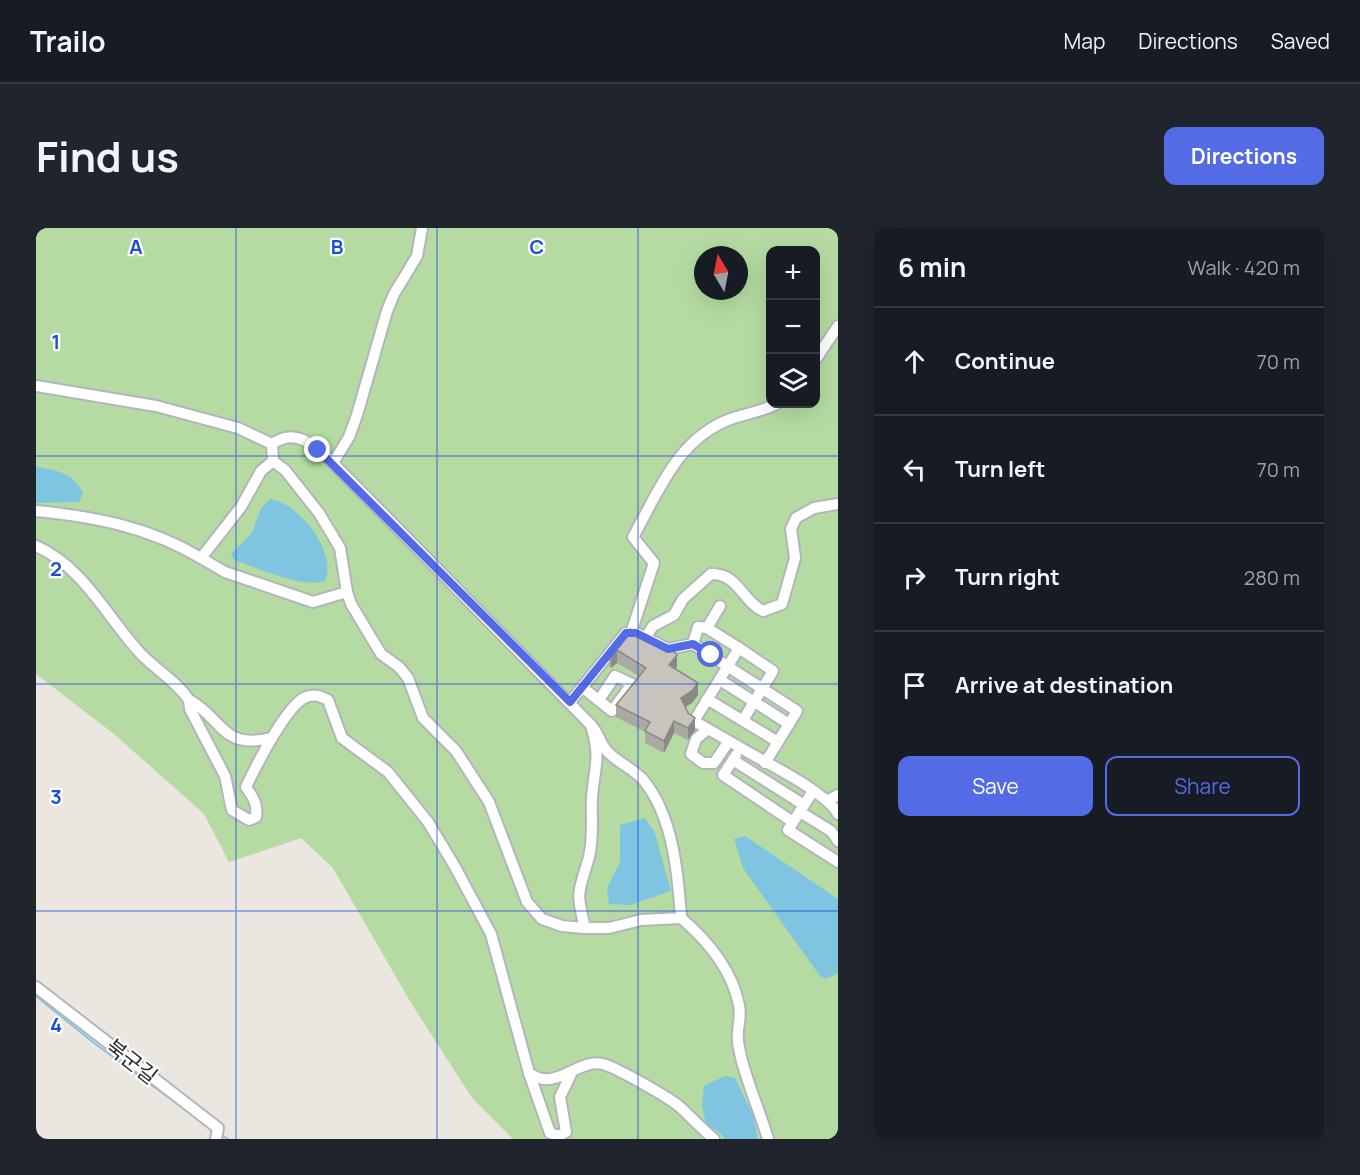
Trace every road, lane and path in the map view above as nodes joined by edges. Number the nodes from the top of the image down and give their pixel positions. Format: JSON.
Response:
{"nodes":[{"id":1,"x":422,"y":228,"type":"edge"},
{"id":2,"x":838,"y":326,"type":"edge"},
{"id":3,"x":819,"y":354,"type":"edge"},
{"id":4,"x":36,"y":386,"type":"edge"},
{"id":5,"x":768,"y":408,"type":"edge"},
{"id":6,"x":272,"y":444,"type":"junction"},
{"id":7,"x":273,"y":461,"type":"junction"},
{"id":8,"x":333,"y":463,"type":"junction"},
{"id":9,"x":838,"y":504,"type":"edge"},
{"id":10,"x":36,"y":511,"type":"edge"},
{"id":11,"x":36,"y":546,"type":"edge"},
{"id":12,"x":201,"y":558,"type":"junction"},
{"id":13,"x":347,"y":592,"type":"junction"},
{"id":14,"x":720,"y":606,"type":"dead end"},
{"id":15,"x":707,"y":628,"type":"junction"},
{"id":16,"x":631,"y":633,"type":"junction"},
{"id":17,"x":645,"y":638,"type":"junction"},
{"id":18,"x":693,"y":644,"type":"junction"},
{"id":19,"x":740,"y":648,"type":"junction"},
{"id":20,"x":728,"y":666,"type":"junction"},
{"id":21,"x":720,"y":680,"type":"junction"},
{"id":22,"x":582,"y":687,"type":"junction"},
{"id":23,"x":764,"y":689,"type":"junction"},
{"id":24,"x":707,"y":699,"type":"junction"},
{"id":25,"x":189,"y":700,"type":"junction"},
{"id":26,"x":598,"y":700,"type":"dead end"},
{"id":27,"x":570,"y":702,"type":"junction"},
{"id":28,"x":755,"y":702,"type":"junction"},
{"id":29,"x":743,"y":720,"type":"junction"},
{"id":30,"x":589,"y":723,"type":"junction"},
{"id":31,"x":789,"y":724,"type":"junction"},
{"id":32,"x":708,"y":729,"type":"junction"},
{"id":33,"x":271,"y":738,"type":"junction"},
{"id":34,"x":729,"y":741,"type":"junction"},
{"id":35,"x":778,"y":742,"type":"junction"},
{"id":36,"x":741,"y":748,"type":"junction"},
{"id":37,"x":733,"y":760,"type":"junction"},
{"id":38,"x":765,"y":763,"type":"junction"},
{"id":39,"x":703,"y":764,"type":"junction"},
{"id":40,"x":723,"y":775,"type":"junction"},
{"id":41,"x":813,"y":791,"type":"junction"},
{"id":42,"x":838,"y":795,"type":"edge"},
{"id":43,"x":827,"y":801,"type":"junction"},
{"id":44,"x":802,"y":808,"type":"junction"},
{"id":45,"x":838,"y":814,"type":"edge"},
{"id":46,"x":793,"y":822,"type":"junction"},
{"id":47,"x":838,"y":841,"type":"edge"},
{"id":48,"x":838,"y":862,"type":"edge"},
{"id":49,"x":681,"y":918,"type":"junction"},
{"id":50,"x":585,"y":928,"type":"junction"},
{"id":51,"x":36,"y":987,"type":"edge"},
{"id":52,"x":530,"y":1073,"type":"junction"},
{"id":53,"x":571,"y":1074,"type":"junction"},
{"id":54,"x":217,"y":1134,"type":"edge"},
{"id":55,"x":714,"y":1139,"type":"edge"},
{"id":56,"x":768,"y":1139,"type":"edge"}],
"edges":[{"from":1,"to":8,"type":"street"},
{"from":2,"to":3,"type":"street"},
{"from":4,"to":6,"type":"street"},
{"from":5,"to":16,"type":"street"},
{"from":6,"to":7,"type":"street"},
{"from":6,"to":8,"type":"street"},
{"from":7,"to":12,"type":"street"},
{"from":7,"to":13,"type":"street"},
{"from":8,"to":27,"type":"street"},
{"from":9,"to":17,"type":"street"},
{"from":10,"to":12,"type":"street"},
{"from":11,"to":25,"type":"street"},
{"from":12,"to":13,"type":"street"},
{"from":13,"to":50,"type":"street"},
{"from":14,"to":15,"type":"street"},
{"from":15,"to":18,"type":"street"},
{"from":15,"to":19,"type":"street"},
{"from":16,"to":17,"type":"street"},
{"from":16,"to":22,"type":"street"},
{"from":17,"to":18,"type":"street"},
{"from":18,"to":20,"type":"street"},
{"from":19,"to":20,"type":"street"},
{"from":19,"to":23,"type":"street"},
{"from":20,"to":21,"type":"street"},
{"from":20,"to":23,"type":"street"},
{"from":21,"to":24,"type":"street"},
{"from":21,"to":28,"type":"street"},
{"from":22,"to":26,"type":"street"},
{"from":22,"to":27,"type":"street"},
{"from":23,"to":28,"type":"street"},
{"from":23,"to":31,"type":"street"},
{"from":24,"to":29,"type":"street"},
{"from":24,"to":32,"type":"street"},
{"from":25,"to":33,"type":"street"},
{"from":25,"to":33,"type":"street"},
{"from":27,"to":30,"type":"street"},
{"from":28,"to":29,"type":"street"},
{"from":28,"to":31,"type":"street"},
{"from":29,"to":35,"type":"street"},
{"from":30,"to":49,"type":"street"},
{"from":30,"to":50,"type":"street"},
{"from":31,"to":35,"type":"street"},
{"from":32,"to":34,"type":"street"},
{"from":32,"to":39,"type":"street"},
{"from":33,"to":52,"type":"street"},
{"from":34,"to":36,"type":"street"},
{"from":34,"to":39,"type":"street"},
{"from":35,"to":38,"type":"street"},
{"from":36,"to":37,"type":"street"},
{"from":36,"to":38,"type":"street"},
{"from":37,"to":40,"type":"street"},
{"from":37,"to":44,"type":"street"},
{"from":38,"to":41,"type":"street"},
{"from":39,"to":40,"type":"street"},
{"from":40,"to":46,"type":"street"},
{"from":41,"to":43,"type":"street"},
{"from":41,"to":44,"type":"street"},
{"from":42,"to":43,"type":"street"},
{"from":43,"to":45,"type":"street"},
{"from":44,"to":46,"type":"street"},
{"from":44,"to":47,"type":"street"},
{"from":46,"to":48,"type":"street"},
{"from":49,"to":50,"type":"street"},
{"from":49,"to":56,"type":"street"},
{"from":51,"to":54,"type":"street","name":"북군길"},
{"from":52,"to":53,"type":"street"},
{"from":52,"to":53,"type":"street"},
{"from":53,"to":55,"type":"street"}]}
